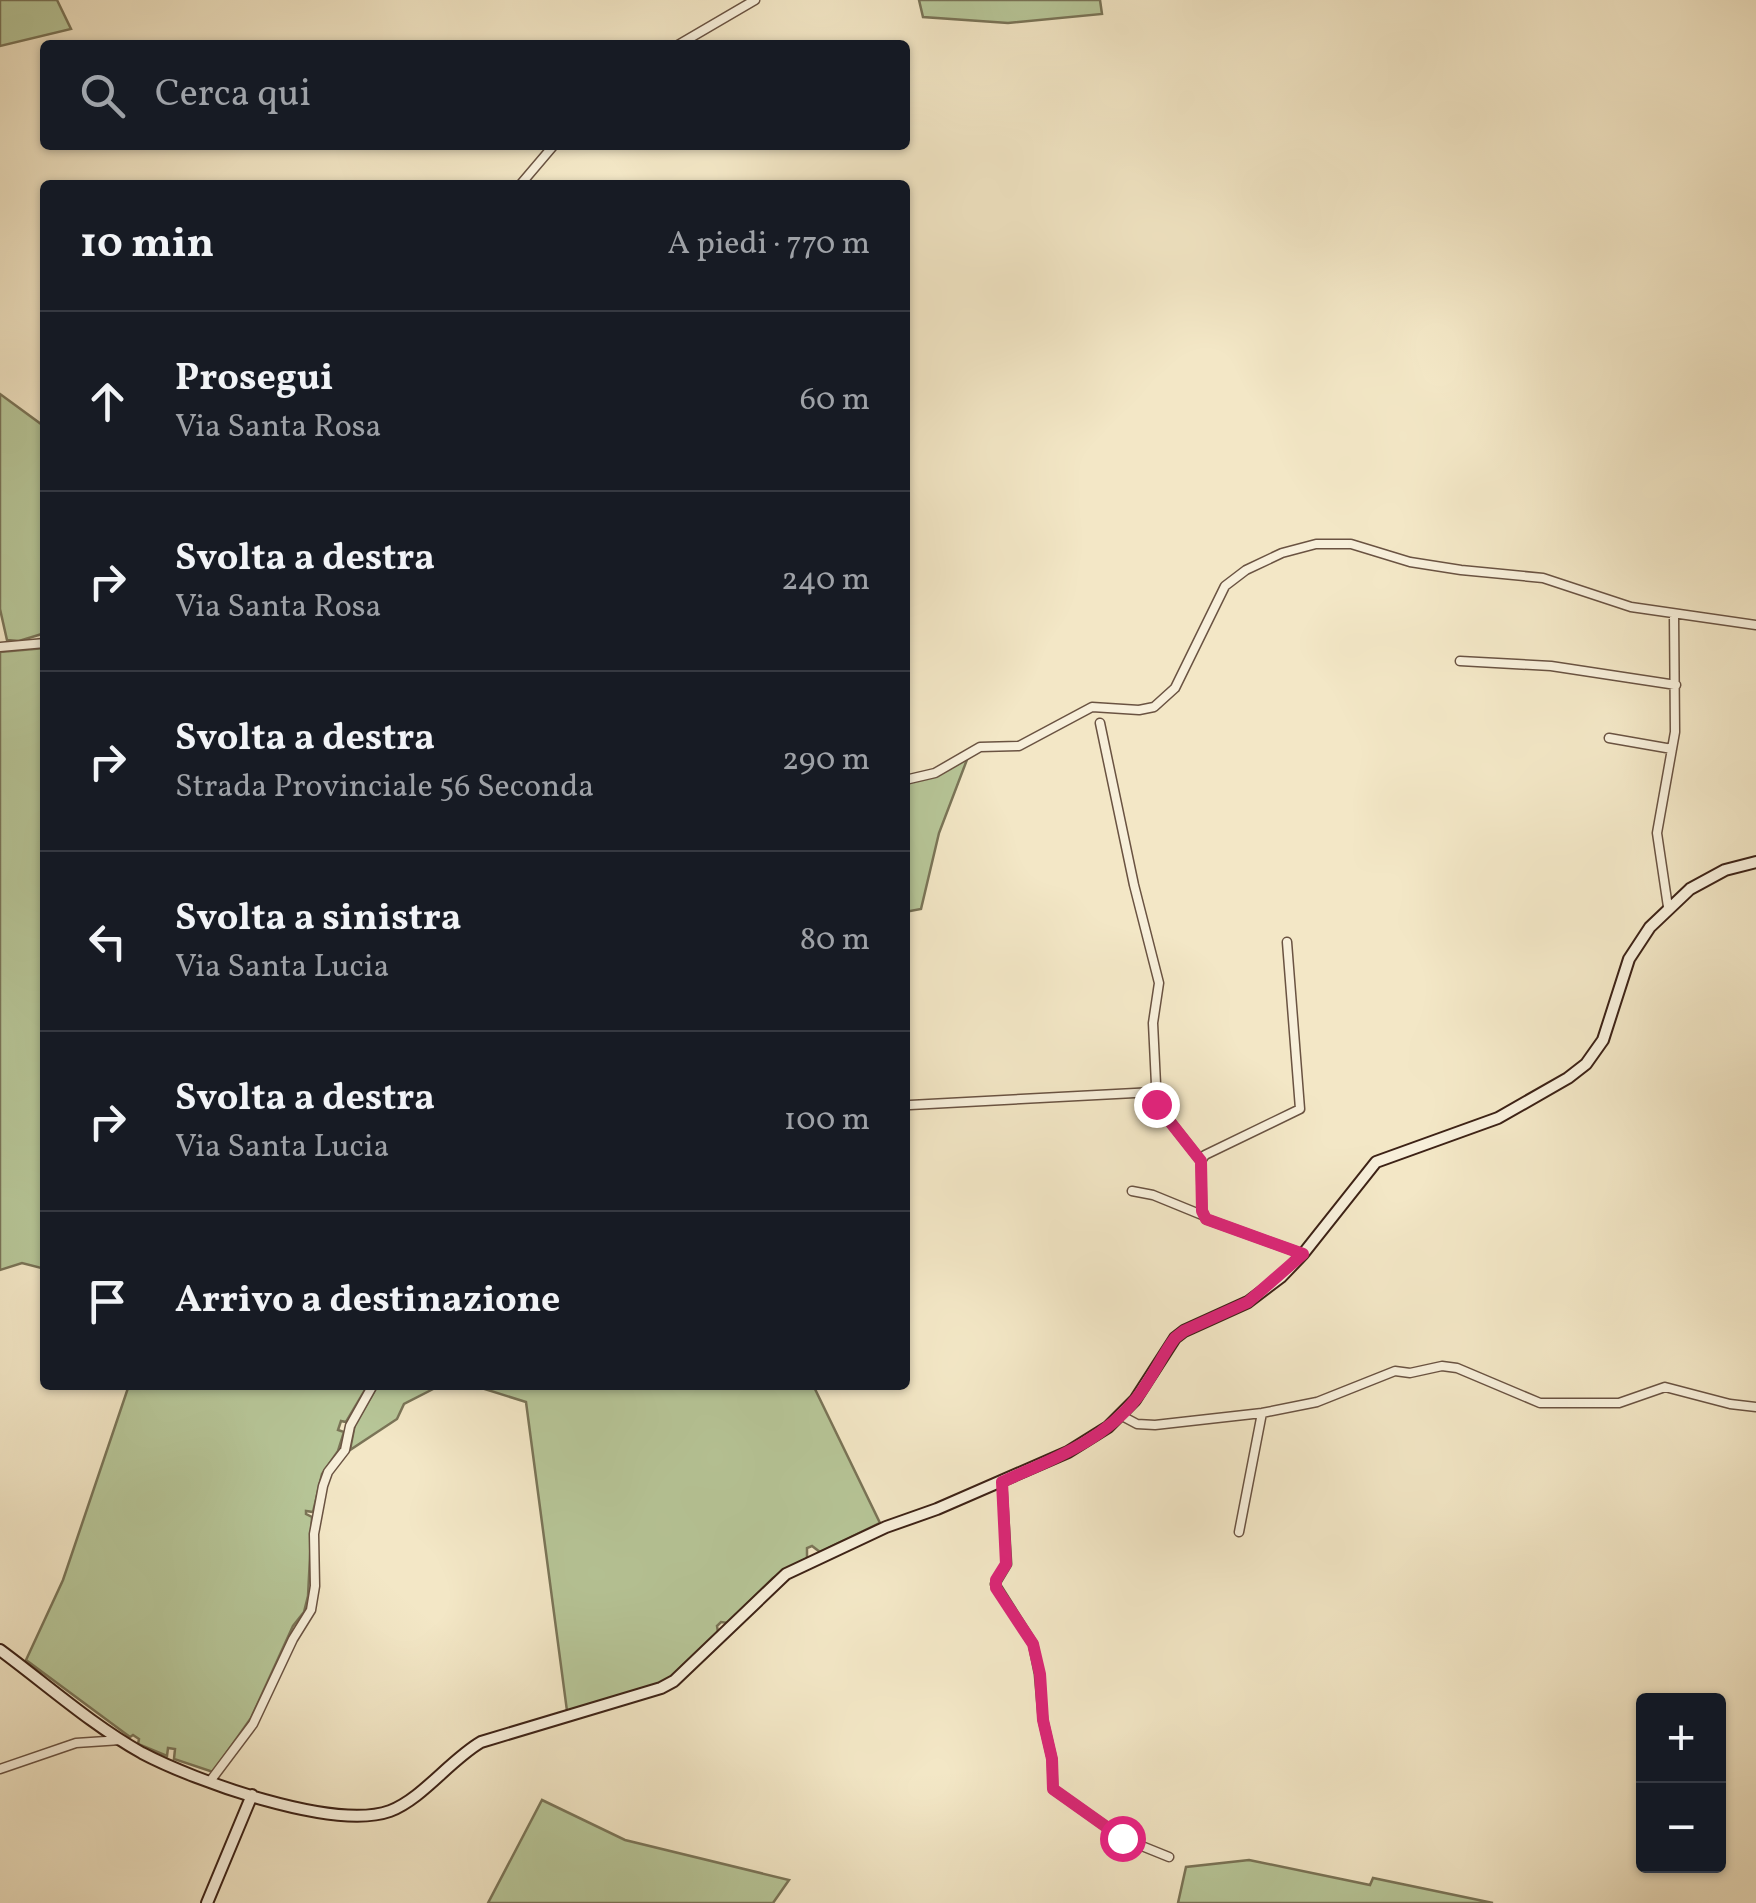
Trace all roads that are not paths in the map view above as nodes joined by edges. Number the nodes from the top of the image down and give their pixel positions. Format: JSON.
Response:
{"nodes":[{"id":1,"x":755,"y":0,"type":"edge"},
{"id":2,"x":687,"y":40,"type":"edge"},
{"id":3,"x":550,"y":150,"type":"edge"},
{"id":4,"x":524,"y":180,"type":"edge"},
{"id":5,"x":1674,"y":615,"type":"junction"},
{"id":6,"x":1756,"y":625,"type":"edge"},
{"id":7,"x":40,"y":643,"type":"edge"},
{"id":8,"x":0,"y":647,"type":"edge"},
{"id":9,"x":1460,"y":661,"type":"dead end"},
{"id":10,"x":1676,"y":685,"type":"junction"},
{"id":11,"x":1100,"y":723,"type":"dead end"},
{"id":12,"x":1610,"y":738,"type":"dead end"},
{"id":13,"x":1672,"y":749,"type":"junction"},
{"id":14,"x":910,"y":779,"type":"edge"},
{"id":15,"x":1756,"y":862,"type":"edge"},
{"id":16,"x":1668,"y":907,"type":"junction"},
{"id":17,"x":1287,"y":942,"type":"dead end"},
{"id":18,"x":1154,"y":1092,"type":"junction"},
{"id":19,"x":910,"y":1105,"type":"dead end"},
{"id":20,"x":1201,"y":1161,"type":"junction"},
{"id":21,"x":1132,"y":1191,"type":"dead end"},
{"id":22,"x":1202,"y":1215,"type":"junction"},
{"id":23,"x":1303,"y":1254,"type":"junction"},
{"id":24,"x":370,"y":1390,"type":"edge"},
{"id":25,"x":1756,"y":1406,"type":"edge"},
{"id":26,"x":1262,"y":1413,"type":"junction"},
{"id":27,"x":1122,"y":1416,"type":"junction"},
{"id":28,"x":1002,"y":1482,"type":"junction"},
{"id":29,"x":1239,"y":1532,"type":"dead end"},
{"id":30,"x":0,"y":1650,"type":"edge"},
{"id":31,"x":122,"y":1740,"type":"junction"},
{"id":32,"x":0,"y":1769,"type":"edge"},
{"id":33,"x":212,"y":1780,"type":"junction"},
{"id":34,"x":252,"y":1795,"type":"junction"},
{"id":35,"x":1169,"y":1857,"type":"dead end"},
{"id":36,"x":207,"y":1903,"type":"edge"}],
"edges":[{"from":1,"to":2,"type":"street"},
{"from":3,"to":4,"type":"street"},
{"from":5,"to":6,"type":"street"},
{"from":5,"to":10,"type":"street"},
{"from":5,"to":14,"type":"street"},
{"from":7,"to":8,"type":"street"},
{"from":9,"to":10,"type":"street"},
{"from":10,"to":13,"type":"street"},
{"from":11,"to":18,"type":"street"},
{"from":12,"to":13,"type":"street"},
{"from":13,"to":16,"type":"street"},
{"from":15,"to":16,"type":"street"},
{"from":16,"to":23,"type":"street"},
{"from":17,"to":20,"type":"street"},
{"from":18,"to":19,"type":"street"},
{"from":18,"to":20,"type":"street"},
{"from":20,"to":22,"type":"street"},
{"from":21,"to":22,"type":"street"},
{"from":22,"to":23,"type":"street"},
{"from":23,"to":27,"type":"street"},
{"from":24,"to":33,"type":"street"},
{"from":25,"to":26,"type":"street"},
{"from":26,"to":27,"type":"street"},
{"from":26,"to":29,"type":"street"},
{"from":27,"to":28,"type":"street"},
{"from":28,"to":34,"type":"street"},
{"from":28,"to":35,"type":"street"},
{"from":30,"to":31,"type":"street"},
{"from":31,"to":32,"type":"street"},
{"from":31,"to":33,"type":"street"},
{"from":33,"to":34,"type":"street"},
{"from":34,"to":36,"type":"street"}]}
